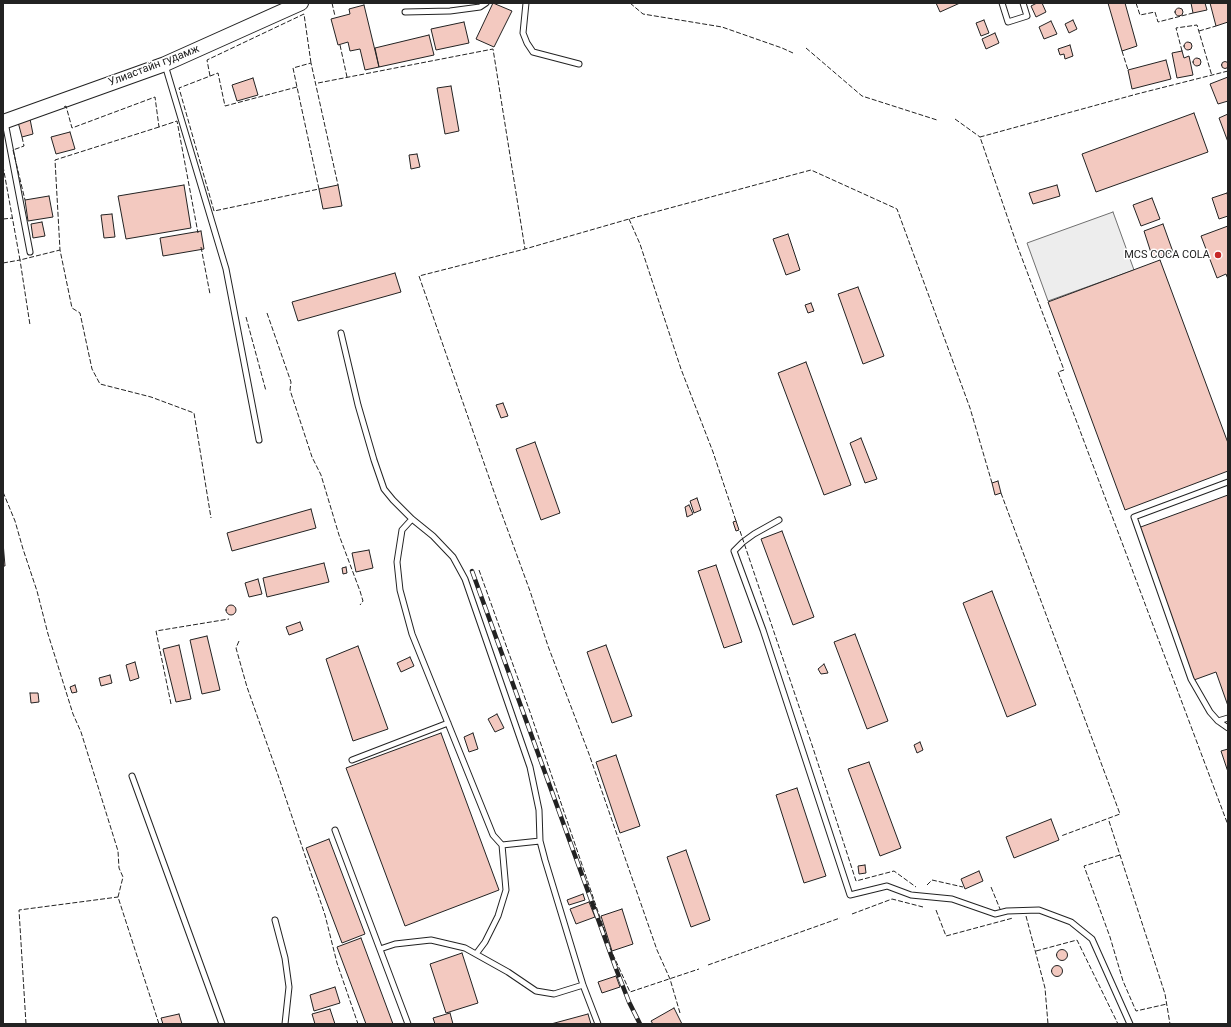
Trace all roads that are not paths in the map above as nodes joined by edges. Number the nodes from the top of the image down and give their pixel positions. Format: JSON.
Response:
{"nodes":[{"id":1,"x":301,"y":3,"type":"edge"},
{"id":2,"x":486,"y":3,"type":"edge"},
{"id":3,"x":526,"y":3,"type":"edge"},
{"id":4,"x":1002,"y":3,"type":"edge"},
{"id":5,"x":1024,"y":3,"type":"edge"},
{"id":6,"x":405,"y":12,"type":"dead end"},
{"id":7,"x":165,"y":64,"type":"junction"},
{"id":8,"x":579,"y":64,"type":"dead end"},
{"id":9,"x":4,"y":122,"type":"edge"},
{"id":10,"x":30,"y":252,"type":"dead end"},
{"id":11,"x":341,"y":333,"type":"dead end"},
{"id":12,"x":259,"y":440,"type":"dead end"},
{"id":13,"x":1228,"y":482,"type":"edge"},
{"id":14,"x":412,"y":519,"type":"junction"},
{"id":15,"x":779,"y":520,"type":"dead end"},
{"id":16,"x":1228,"y":718,"type":"edge"},
{"id":17,"x":1218,"y":721,"type":"junction"},
{"id":18,"x":448,"y":723,"type":"junction"},
{"id":19,"x":1228,"y":728,"type":"edge"},
{"id":20,"x":352,"y":760,"type":"dead end"},
{"id":21,"x":132,"y":776,"type":"dead end"},
{"id":22,"x":335,"y":830,"type":"dead end"},
{"id":23,"x":540,"y":841,"type":"junction"},
{"id":24,"x":502,"y":845,"type":"junction"},
{"id":25,"x":275,"y":920,"type":"dead end"},
{"id":26,"x":380,"y":949,"type":"junction"},
{"id":27,"x":476,"y":954,"type":"junction"},
{"id":28,"x":583,"y":985,"type":"junction"},
{"id":29,"x":222,"y":1024,"type":"edge"},
{"id":30,"x":285,"y":1024,"type":"edge"},
{"id":31,"x":408,"y":1024,"type":"edge"},
{"id":32,"x":598,"y":1024,"type":"edge"},
{"id":33,"x":1130,"y":1024,"type":"edge"}],
"edges":[{"from":1,"to":7,"type":"main road","name":"Улиастайн гудамж"},
{"from":2,"to":6,"type":"lane"},
{"from":3,"to":8,"type":"lane"},
{"from":4,"to":5,"type":"lane"},
{"from":7,"to":9,"type":"main road","name":"Улиастайн гудамж"},
{"from":7,"to":12,"type":"lane"},
{"from":9,"to":10,"type":"lane"},
{"from":11,"to":14,"type":"lane"},
{"from":13,"to":17,"type":"lane"},
{"from":14,"to":18,"type":"lane"},
{"from":14,"to":23,"type":"lane"},
{"from":15,"to":33,"type":"lane"},
{"from":16,"to":17,"type":"lane"},
{"from":17,"to":19,"type":"lane"},
{"from":18,"to":20,"type":"lane"},
{"from":18,"to":24,"type":"lane"},
{"from":21,"to":29,"type":"lane"},
{"from":22,"to":26,"type":"lane"},
{"from":23,"to":24,"type":"lane"},
{"from":23,"to":28,"type":"lane"},
{"from":24,"to":27,"type":"lane"},
{"from":25,"to":30,"type":"lane"},
{"from":26,"to":27,"type":"lane"},
{"from":26,"to":31,"type":"lane"},
{"from":27,"to":28,"type":"lane"},
{"from":28,"to":32,"type":"lane"}]}
